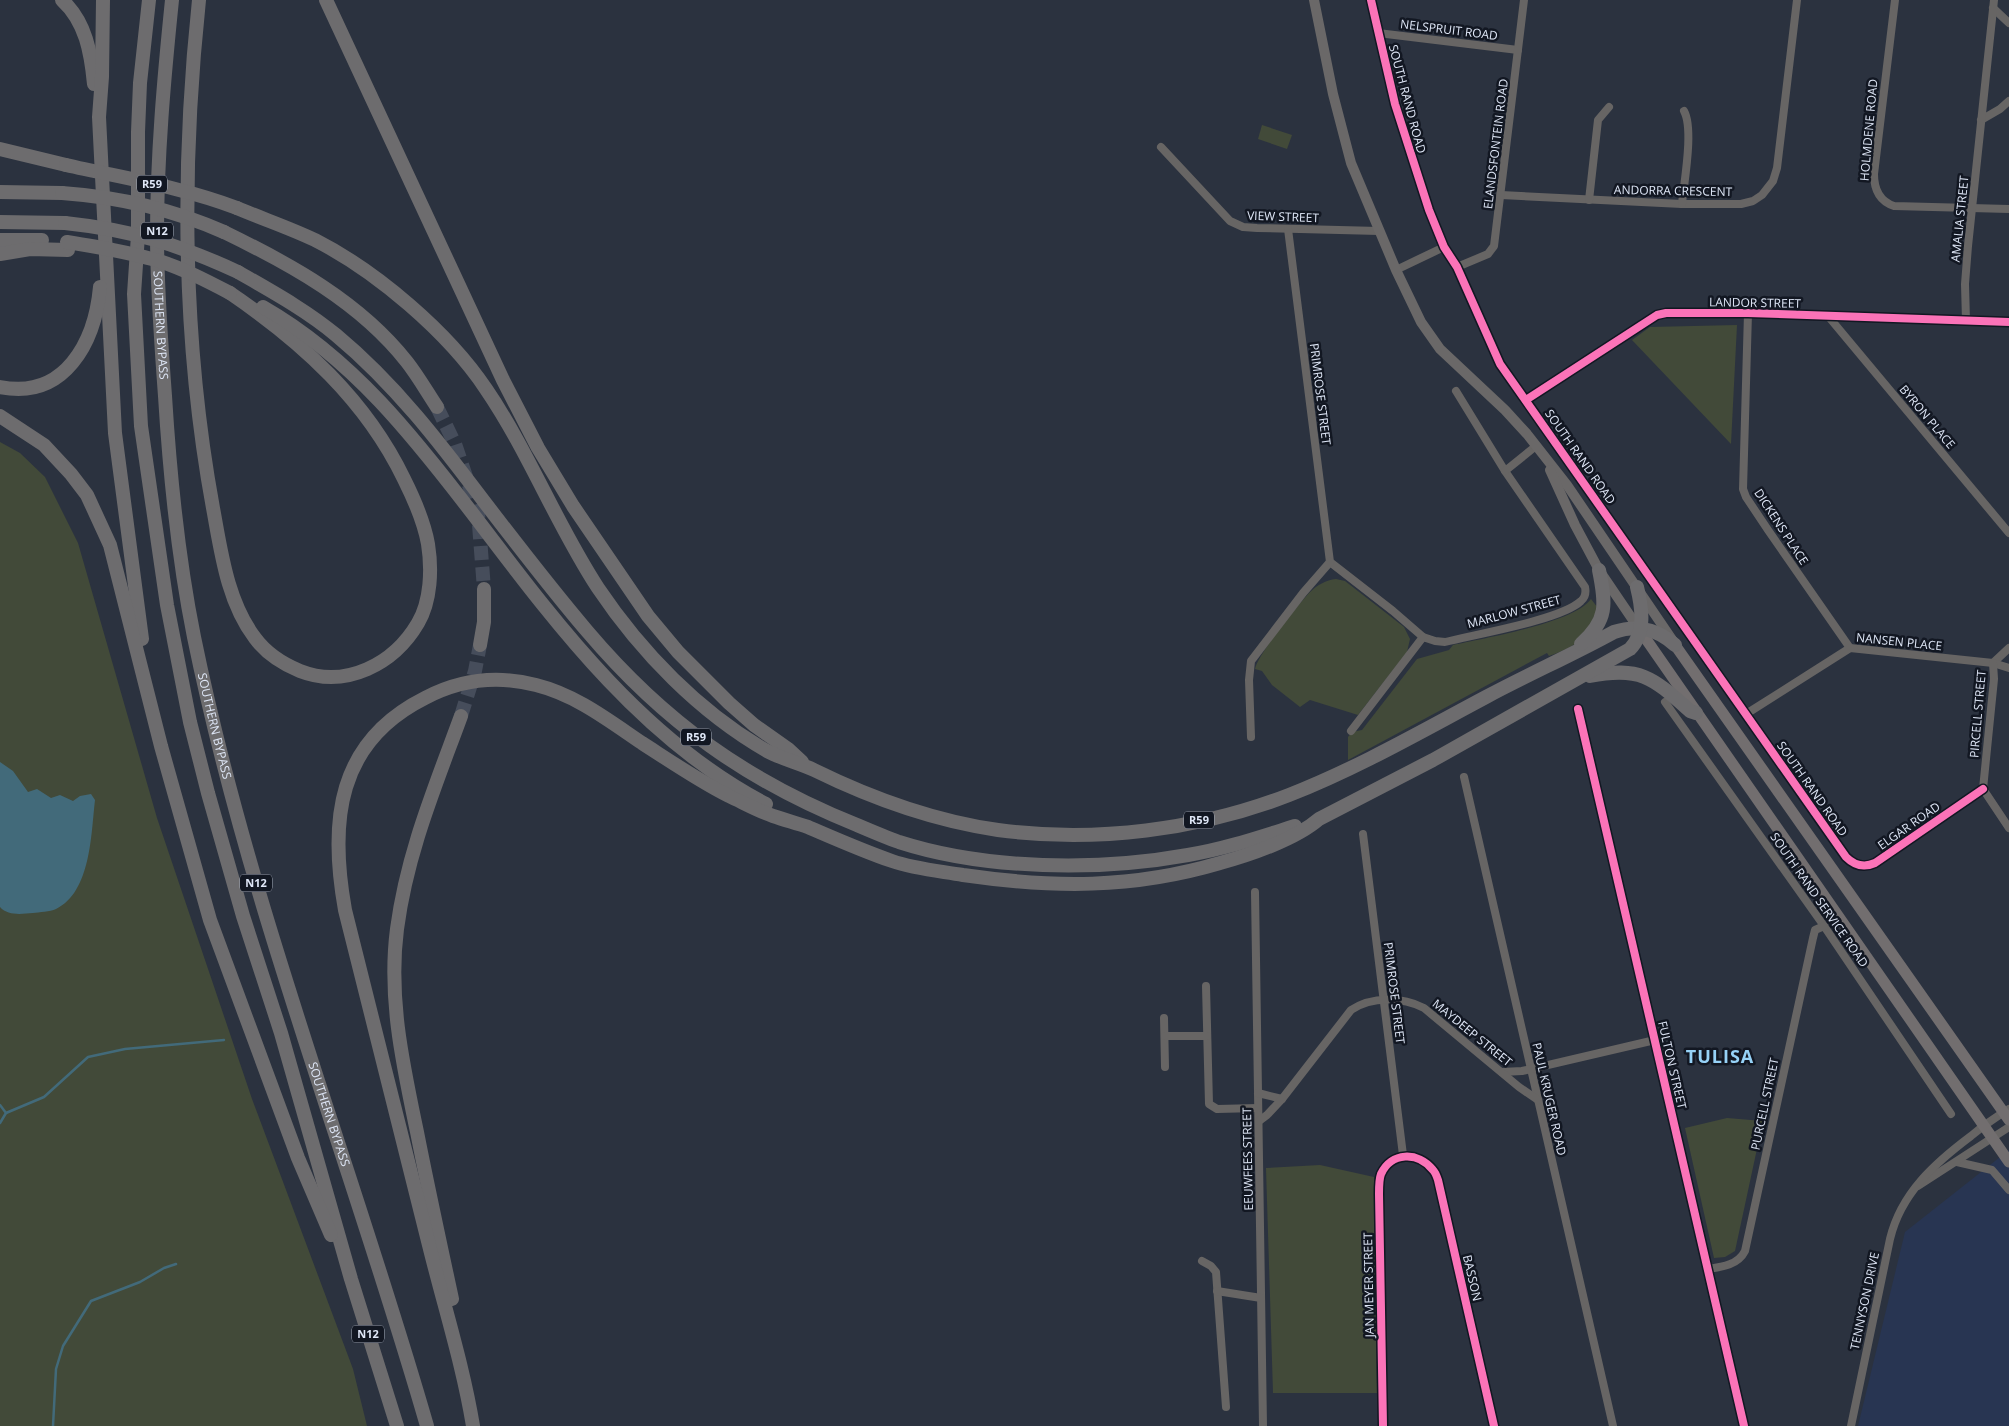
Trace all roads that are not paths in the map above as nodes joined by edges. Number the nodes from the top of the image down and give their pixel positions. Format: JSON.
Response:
{"nodes":[{"id":1,"x":62,"y":0,"type":"edge"},
{"id":2,"x":103,"y":0,"type":"edge"},
{"id":3,"x":149,"y":0,"type":"edge"},
{"id":4,"x":172,"y":0,"type":"edge"},
{"id":5,"x":199,"y":0,"type":"edge"},
{"id":6,"x":326,"y":0,"type":"edge"},
{"id":7,"x":1314,"y":0,"type":"edge"},
{"id":8,"x":1371,"y":0,"type":"edge"},
{"id":9,"x":1524,"y":0,"type":"edge"},
{"id":10,"x":1797,"y":0,"type":"edge"},
{"id":11,"x":1895,"y":0,"type":"edge"},
{"id":12,"x":1994,"y":4,"type":"edge"},
{"id":13,"x":2009,"y":23,"type":"edge"},
{"id":14,"x":1378,"y":33,"type":"junction"},
{"id":15,"x":1518,"y":50,"type":"junction"},
{"id":16,"x":2009,"y":101,"type":"edge"},
{"id":17,"x":1609,"y":107,"type":"dead end"},
{"id":18,"x":1684,"y":111,"type":"dead end"},
{"id":19,"x":98,"y":117,"type":"junction"},
{"id":20,"x":1982,"y":120,"type":"junction"},
{"id":21,"x":0,"y":142,"type":"edge"},
{"id":22,"x":1161,"y":147,"type":"dead end"},
{"id":23,"x":0,"y":149,"type":"edge"},
{"id":24,"x":30,"y":156,"type":"junction"},
{"id":25,"x":0,"y":192,"type":"edge"},
{"id":26,"x":1501,"y":195,"type":"junction"},
{"id":27,"x":1589,"y":200,"type":"junction"},
{"id":28,"x":1682,"y":204,"type":"junction"},
{"id":29,"x":1972,"y":207,"type":"junction"},
{"id":30,"x":2009,"y":208,"type":"edge"},
{"id":31,"x":0,"y":222,"type":"edge"},
{"id":32,"x":1288,"y":229,"type":"junction"},
{"id":33,"x":1379,"y":231,"type":"junction"},
{"id":34,"x":0,"y":240,"type":"edge"},
{"id":35,"x":68,"y":246,"type":"junction"},
{"id":36,"x":1444,"y":247,"type":"junction"},
{"id":37,"x":109,"y":248,"type":"junction"},
{"id":38,"x":0,"y":254,"type":"edge"},
{"id":39,"x":1457,"y":267,"type":"junction"},
{"id":40,"x":1396,"y":270,"type":"junction"},
{"id":41,"x":232,"y":294,"type":"junction"},
{"id":42,"x":1748,"y":313,"type":"junction"},
{"id":43,"x":1828,"y":316,"type":"junction"},
{"id":44,"x":1966,"y":321,"type":"junction"},
{"id":45,"x":2009,"y":322,"type":"edge"},
{"id":46,"x":0,"y":387,"type":"edge"},
{"id":47,"x":1456,"y":391,"type":"dead end"},
{"id":48,"x":1526,"y":400,"type":"junction"},
{"id":49,"x":437,"y":407,"type":"tunnel mouth"},
{"id":50,"x":0,"y":416,"type":"edge"},
{"id":51,"x":1536,"y":446,"type":"junction"},
{"id":52,"x":1544,"y":457,"type":"junction"},
{"id":53,"x":1505,"y":470,"type":"junction"},
{"id":54,"x":2009,"y":533,"type":"edge"},
{"id":55,"x":1330,"y":562,"type":"junction"},
{"id":56,"x":1599,"y":570,"type":"junction"},
{"id":57,"x":1637,"y":587,"type":"junction"},
{"id":58,"x":484,"y":590,"type":"tunnel mouth"},
{"id":59,"x":1639,"y":629,"type":"junction"},
{"id":60,"x":1423,"y":636,"type":"junction"},
{"id":61,"x":480,"y":645,"type":"tunnel mouth"},
{"id":62,"x":1676,"y":645,"type":"junction"},
{"id":63,"x":1850,"y":648,"type":"junction"},
{"id":64,"x":2009,"y":648,"type":"edge"},
{"id":65,"x":1567,"y":656,"type":"junction"},
{"id":66,"x":1993,"y":663,"type":"junction"},
{"id":67,"x":2009,"y":668,"type":"edge"},
{"id":68,"x":1579,"y":678,"type":"junction"},
{"id":69,"x":1665,"y":702,"type":"dead end"},
{"id":70,"x":1578,"y":709,"type":"dead end"},
{"id":71,"x":1696,"y":714,"type":"junction"},
{"id":72,"x":1746,"y":714,"type":"junction"},
{"id":73,"x":462,"y":716,"type":"tunnel mouth"},
{"id":74,"x":1351,"y":731,"type":"dead end"},
{"id":75,"x":1251,"y":737,"type":"dead end"},
{"id":76,"x":807,"y":767,"type":"junction"},
{"id":77,"x":1464,"y":777,"type":"dead end"},
{"id":78,"x":1983,"y":788,"type":"junction"},
{"id":79,"x":178,"y":808,"type":"junction"},
{"id":80,"x":1319,"y":819,"type":"junction"},
{"id":81,"x":792,"y":821,"type":"junction"},
{"id":82,"x":2009,"y":828,"type":"edge"},
{"id":83,"x":1363,"y":834,"type":"dead end"},
{"id":84,"x":1846,"y":857,"type":"joint"},
{"id":85,"x":1255,"y":892,"type":"dead end"},
{"id":86,"x":1824,"y":926,"type":"junction"},
{"id":87,"x":1206,"y":986,"type":"dead end"},
{"id":88,"x":1384,"y":1000,"type":"junction"},
{"id":89,"x":1164,"y":1018,"type":"dead end"},
{"id":90,"x":1164,"y":1036,"type":"junction"},
{"id":91,"x":1207,"y":1036,"type":"junction"},
{"id":92,"x":1655,"y":1040,"type":"junction"},
{"id":93,"x":1165,"y":1068,"type":"dead end"},
{"id":94,"x":1530,"y":1068,"type":"junction"},
{"id":95,"x":1502,"y":1072,"type":"junction"},
{"id":96,"x":1258,"y":1093,"type":"junction"},
{"id":97,"x":1282,"y":1100,"type":"junction"},
{"id":98,"x":1538,"y":1100,"type":"junction"},
{"id":99,"x":1258,"y":1108,"type":"junction"},
{"id":100,"x":1951,"y":1114,"type":"dead end"},
{"id":101,"x":2007,"y":1114,"type":"edge"},
{"id":102,"x":1259,"y":1121,"type":"junction"},
{"id":103,"x":1983,"y":1126,"type":"junction"},
{"id":104,"x":2009,"y":1127,"type":"edge"},
{"id":105,"x":1992,"y":1139,"type":"junction"},
{"id":106,"x":1403,"y":1155,"type":"junction"},
{"id":107,"x":1957,"y":1162,"type":"junction"},
{"id":108,"x":2009,"y":1162,"type":"edge"},
{"id":109,"x":1916,"y":1186,"type":"junction"},
{"id":110,"x":2009,"y":1190,"type":"edge"},
{"id":111,"x":1202,"y":1260,"type":"dead end"},
{"id":112,"x":1708,"y":1269,"type":"junction"},
{"id":113,"x":354,"y":1289,"type":"junction"},
{"id":114,"x":1217,"y":1291,"type":"junction"},
{"id":115,"x":1261,"y":1298,"type":"junction"},
{"id":116,"x":454,"y":1339,"type":"junction"},
{"id":117,"x":1226,"y":1407,"type":"dead end"},
{"id":118,"x":397,"y":1426,"type":"edge"},
{"id":119,"x":427,"y":1426,"type":"edge"},
{"id":120,"x":473,"y":1426,"type":"edge"},
{"id":121,"x":1264,"y":1426,"type":"edge"},
{"id":122,"x":1383,"y":1426,"type":"edge"},
{"id":123,"x":1494,"y":1426,"type":"edge"},
{"id":124,"x":1613,"y":1426,"type":"edge"},
{"id":125,"x":1744,"y":1426,"type":"edge"},
{"id":126,"x":1850,"y":1426,"type":"edge"}],
"edges":[{"from":1,"to":19,"type":"highway"},
{"from":2,"to":19,"type":"highway"},
{"from":3,"to":113,"type":"highway","name":"SOUTHERN BYPASS","number":"N12"},
{"from":4,"to":119,"type":"highway","name":"SOUTHERN BYPASS","number":"N12"},
{"from":5,"to":41,"type":"highway"},
{"from":6,"to":76,"type":"highway"},
{"from":7,"to":33,"type":"main road"},
{"from":8,"to":14,"type":"street","name":"SOUTH RAND ROAD"},
{"from":9,"to":15,"type":"street","name":"ELANDSFONTEIN ROAD"},
{"from":10,"to":28,"type":"street","name":"ANDORRA CRESCENT"},
{"from":11,"to":29,"type":"street","name":"HOLMDENE ROAD"},
{"from":12,"to":13,"type":"street","name":"AMALIA STREET"},
{"from":12,"to":20,"type":"street","name":"AMALIA STREET"},
{"from":14,"to":15,"type":"street","name":"NELSPRUIT ROAD"},
{"from":14,"to":36,"type":"street","name":"SOUTH RAND ROAD"},
{"from":15,"to":26,"type":"street","name":"ELANDSFONTEIN ROAD"},
{"from":16,"to":20,"type":"street"},
{"from":17,"to":27,"type":"street"},
{"from":18,"to":28,"type":"street"},
{"from":19,"to":37,"type":"highway"},
{"from":20,"to":29,"type":"street","name":"AMALIA STREET"},
{"from":21,"to":24,"type":"highway"},
{"from":22,"to":32,"type":"street","name":"VIEW STREET"},
{"from":23,"to":24,"type":"highway","number":"R59"},
{"from":24,"to":76,"type":"highway","number":"R59","bridge":true},
{"from":25,"to":49,"type":"highway","bridge":true},
{"from":26,"to":27,"type":"street","name":"ANDORRA CRESCENT"},
{"from":26,"to":39,"type":"street","name":"ELANDSFONTEIN ROAD"},
{"from":27,"to":28,"type":"street","name":"ANDORRA CRESCENT"},
{"from":29,"to":30,"type":"street"},
{"from":29,"to":44,"type":"street","name":"AMALIA STREET"},
{"from":31,"to":80,"type":"highway","number":"R59","bridge":true},
{"from":32,"to":33,"type":"street","name":"VIEW STREET"},
{"from":32,"to":55,"type":"street","name":"PRIMROSE STREET"},
{"from":33,"to":40,"type":"main road"},
{"from":34,"to":35,"type":"highway"},
{"from":35,"to":37,"type":"highway","bridge":true},
{"from":35,"to":38,"type":"highway"},
{"from":36,"to":39,"type":"street","name":"SOUTH RAND ROAD"},
{"from":36,"to":40,"type":"street"},
{"from":37,"to":41,"type":"highway","bridge":true},
{"from":37,"to":46,"type":"highway"},
{"from":37,"to":79,"type":"highway"},
{"from":39,"to":48,"type":"street","name":"SOUTH RAND ROAD"},
{"from":40,"to":51,"type":"main road"},
{"from":41,"to":81,"type":"highway"},
{"from":42,"to":43,"type":"street","name":"LANDOR STREET"},
{"from":42,"to":48,"type":"street","name":"LANDOR STREET"},
{"from":42,"to":63,"type":"street","name":"DICKENS PLACE"},
{"from":43,"to":44,"type":"street","name":"LANDOR STREET"},
{"from":43,"to":54,"type":"street","name":"BYRON PLACE"},
{"from":44,"to":45,"type":"street","name":"LANDOR STREET"},
{"from":47,"to":53,"type":"street"},
{"from":48,"to":72,"type":"street","name":"SOUTH RAND ROAD"},
{"from":50,"to":79,"type":"highway"},
{"from":51,"to":52,"type":"main road"},
{"from":51,"to":53,"type":"street"},
{"from":52,"to":56,"type":"main road"},
{"from":52,"to":57,"type":"main road"},
{"from":53,"to":60,"type":"street","name":"MARLOW STREET"},
{"from":55,"to":60,"type":"street"},
{"from":55,"to":75,"type":"street"},
{"from":56,"to":59,"type":"main road"},
{"from":56,"to":65,"type":"highway"},
{"from":57,"to":59,"type":"highway"},
{"from":57,"to":62,"type":"main road"},
{"from":58,"to":61,"type":"highway"},
{"from":59,"to":62,"type":"highway"},
{"from":59,"to":65,"type":"highway"},
{"from":59,"to":68,"type":"highway"},
{"from":59,"to":71,"type":"main road"},
{"from":60,"to":74,"type":"street"},
{"from":62,"to":101,"type":"main road"},
{"from":63,"to":66,"type":"street","name":"NANSEN PLACE"},
{"from":63,"to":72,"type":"street","name":"NANSEN PLACE"},
{"from":64,"to":66,"type":"street","name":"PIRCELL STREET"},
{"from":65,"to":76,"type":"highway","number":"R59"},
{"from":66,"to":67,"type":"street","name":"NANSEN PLACE"},
{"from":66,"to":78,"type":"street","name":"PIRCELL STREET"},
{"from":68,"to":71,"type":"highway"},
{"from":68,"to":80,"type":"highway","number":"R59"},
{"from":69,"to":86,"type":"street","name":"SOUTH RAND SERVICE ROAD"},
{"from":70,"to":92,"type":"street","name":"FULTON STREET"},
{"from":71,"to":103,"type":"main road"},
{"from":72,"to":84,"type":"street","name":"SOUTH RAND ROAD"},
{"from":73,"to":116,"type":"highway"},
{"from":77,"to":94,"type":"street","name":"PAUL KRUGER ROAD"},
{"from":78,"to":82,"type":"street"},
{"from":78,"to":84,"type":"street","name":"ELGAR ROAD"},
{"from":79,"to":113,"type":"highway"},
{"from":80,"to":81,"type":"highway"},
{"from":81,"to":116,"type":"highway"},
{"from":83,"to":88,"type":"street","name":"PRIMROSE STREET"},
{"from":85,"to":96,"type":"street","name":"EEUWFEES STREET"},
{"from":86,"to":100,"type":"street","name":"SOUTH RAND SERVICE ROAD"},
{"from":86,"to":112,"type":"street","name":"PURCELL STREET"},
{"from":87,"to":91,"type":"street"},
{"from":88,"to":95,"type":"street","name":"MAYDEEP STREET"},
{"from":88,"to":97,"type":"street","name":"MAYDEEP STREET"},
{"from":88,"to":106,"type":"street","name":"PRIMROSE STREET"},
{"from":89,"to":90,"type":"street"},
{"from":90,"to":91,"type":"street"},
{"from":90,"to":93,"type":"street"},
{"from":91,"to":99,"type":"street"},
{"from":92,"to":94,"type":"street"},
{"from":92,"to":112,"type":"street","name":"FULTON STREET"},
{"from":94,"to":95,"type":"street"},
{"from":94,"to":98,"type":"street","name":"PAUL KRUGER ROAD"},
{"from":95,"to":98,"type":"street","name":"MAYDEEP STREET"},
{"from":96,"to":97,"type":"street"},
{"from":96,"to":99,"type":"street","name":"EEUWFEES STREET"},
{"from":97,"to":102,"type":"street","name":"MAYDEEP STREET"},
{"from":98,"to":124,"type":"street","name":"PAUL KRUGER ROAD"},
{"from":99,"to":102,"type":"street","name":"EEUWFEES STREET"},
{"from":101,"to":103,"type":"street","name":"TENNYSON DRIVE"},
{"from":102,"to":115,"type":"street","name":"EEUWFEES STREET"},
{"from":103,"to":105,"type":"main road"},
{"from":103,"to":109,"type":"street","name":"TENNYSON DRIVE"},
{"from":104,"to":105,"type":"street","name":"TENNYSON DRIVE"},
{"from":105,"to":107,"type":"street","name":"TENNYSON DRIVE"},
{"from":105,"to":108,"type":"main road"},
{"from":106,"to":122,"type":"street","name":"JAN MEYER STREET"},
{"from":106,"to":123,"type":"street","name":"BASSON"},
{"from":107,"to":109,"type":"street","name":"TENNYSON DRIVE"},
{"from":107,"to":110,"type":"street"},
{"from":109,"to":126,"type":"street","name":"TENNYSON DRIVE"},
{"from":111,"to":114,"type":"street"},
{"from":112,"to":125,"type":"street","name":"FULTON STREET"},
{"from":113,"to":118,"type":"highway","name":"SOUTHERN BYPASS","number":"N12"},
{"from":114,"to":115,"type":"street"},
{"from":114,"to":117,"type":"street"},
{"from":115,"to":121,"type":"street","name":"EEUWFEES STREET"},
{"from":116,"to":120,"type":"highway"}]}
